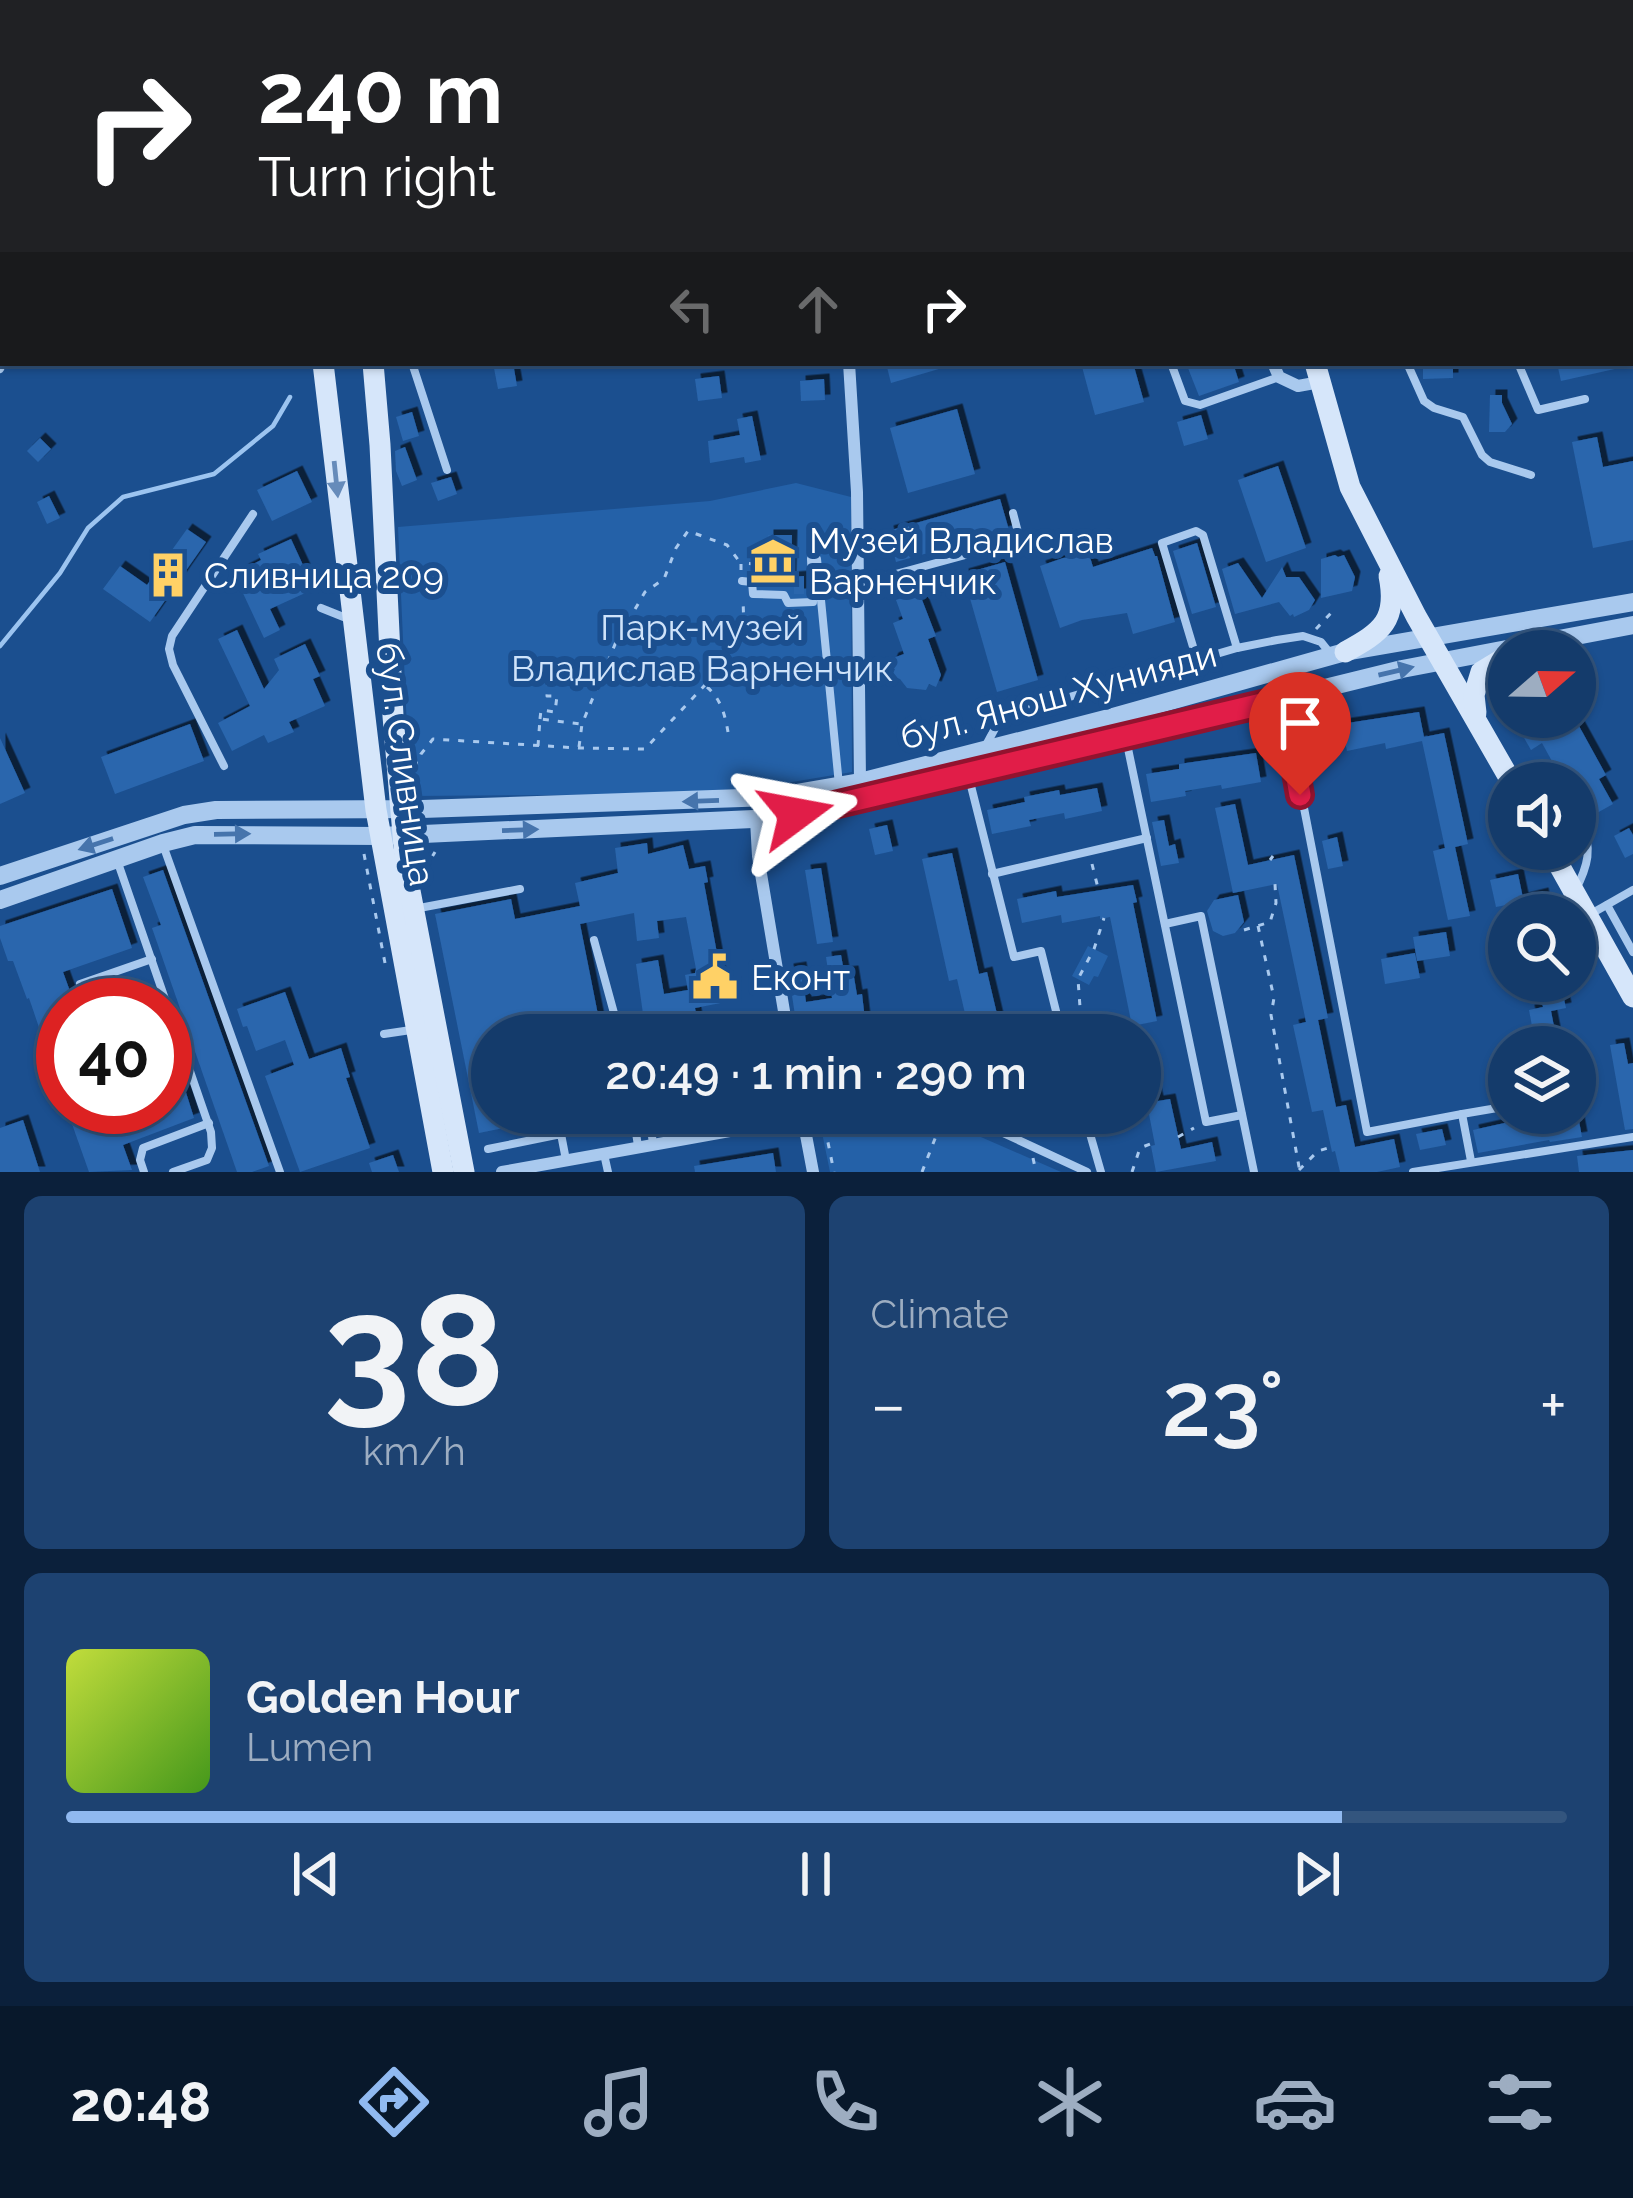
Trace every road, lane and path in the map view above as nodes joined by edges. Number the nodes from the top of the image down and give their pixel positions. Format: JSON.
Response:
{"nodes":[{"id":1,"x":323,"y":366,"type":"edge"},
{"id":2,"x":374,"y":366,"type":"edge"},
{"id":3,"x":413,"y":366,"type":"edge"},
{"id":4,"x":849,"y":366,"type":"edge"},
{"id":5,"x":1172,"y":366,"type":"edge"},
{"id":6,"x":1408,"y":366,"type":"edge"},
{"id":7,"x":1519,"y":366,"type":"edge"},
{"id":8,"x":1276,"y":370,"type":"edge"},
{"id":9,"x":1318,"y":372,"type":"edge"},
{"id":10,"x":1585,"y":399,"type":"dead end"},
{"id":11,"x":447,"y":470,"type":"dead end"},
{"id":12,"x":1531,"y":475,"type":"dead end"},
{"id":13,"x":1013,"y":513,"type":"dead end"},
{"id":14,"x":254,"y":514,"type":"dead end"},
{"id":15,"x":1384,"y":557,"type":"junction"},
{"id":16,"x":741,"y":563,"type":"junction"},
{"id":17,"x":754,"y":564,"type":"dead end"},
{"id":18,"x":742,"y":580,"type":"junction"},
{"id":19,"x":858,"y":585,"type":"junction"},
{"id":20,"x":1633,"y":602,"type":"edge"},
{"id":21,"x":321,"y":608,"type":"dead end"},
{"id":22,"x":1331,"y":613,"type":"dead end"},
{"id":23,"x":353,"y":620,"type":"junction"},
{"id":24,"x":1633,"y":625,"type":"edge"},
{"id":25,"x":1315,"y":630,"type":"dead end"},
{"id":26,"x":1596,"y":633,"type":"edge"},
{"id":27,"x":1429,"y":637,"type":"junction"},
{"id":28,"x":1237,"y":648,"type":"junction"},
{"id":29,"x":1488,"y":653,"type":"edge"},
{"id":30,"x":1339,"y":654,"type":"junction"},
{"id":31,"x":1197,"y":660,"type":"junction"},
{"id":32,"x":1442,"y":660,"type":"junction"},
{"id":33,"x":1488,"y":668,"type":"edge"},
{"id":34,"x":548,"y":671,"type":"dead end"},
{"id":35,"x":705,"y":686,"type":"junction"},
{"id":36,"x":1283,"y":699,"type":"junction"},
{"id":37,"x":541,"y":718,"type":"junction"},
{"id":38,"x":1477,"y":719,"type":"junction"},
{"id":39,"x":582,"y":724,"type":"junction"},
{"id":40,"x":728,"y":732,"type":"dead end"},
{"id":41,"x":1126,"y":737,"type":"junction"},
{"id":42,"x":538,"y":746,"type":"junction"},
{"id":43,"x":579,"y":748,"type":"junction"},
{"id":44,"x":983,"y":750,"type":"junction"},
{"id":45,"x":1501,"y":762,"type":"edge"},
{"id":46,"x":404,"y":764,"type":"dead end"},
{"id":47,"x":224,"y":766,"type":"dead end"},
{"id":48,"x":968,"y":774,"type":"junction"},
{"id":49,"x":860,"y":782,"type":"junction"},
{"id":50,"x":839,"y":787,"type":"junction"},
{"id":51,"x":400,"y":809,"type":"junction"},
{"id":52,"x":376,"y":810,"type":"junction"},
{"id":53,"x":756,"y":820,"type":"junction"},
{"id":54,"x":1147,"y":838,"type":"junction"},
{"id":55,"x":382,"y":840,"type":"junction"},
{"id":56,"x":163,"y":843,"type":"junction"},
{"id":57,"x":1089,"y":851,"type":"junction"},
{"id":58,"x":117,"y":859,"type":"junction"},
{"id":59,"x":1562,"y":870,"type":"edge"},
{"id":60,"x":1586,"y":870,"type":"edge"},
{"id":61,"x":992,"y":874,"type":"junction"},
{"id":62,"x":0,"y":876,"type":"edge"},
{"id":63,"x":1275,"y":884,"type":"dead end"},
{"id":64,"x":520,"y":889,"type":"dead end"},
{"id":65,"x":1633,"y":890,"type":"edge"},
{"id":66,"x":1099,"y":892,"type":"dead end"},
{"id":67,"x":1575,"y":892,"type":"junction"},
{"id":68,"x":0,"y":900,"type":"edge"},
{"id":69,"x":412,"y":909,"type":"junction"},
{"id":70,"x":1597,"y":910,"type":"junction"},
{"id":71,"x":1104,"y":918,"type":"dead end"},
{"id":72,"x":1165,"y":924,"type":"junction"},
{"id":73,"x":1258,"y":926,"type":"junction"},
{"id":74,"x":1244,"y":930,"type":"dead end"},
{"id":75,"x":594,"y":940,"type":"dead end"},
{"id":76,"x":1633,"y":952,"type":"edge"},
{"id":77,"x":152,"y":959,"type":"junction"},
{"id":78,"x":386,"y":964,"type":"dead end"},
{"id":79,"x":97,"y":978,"type":"edge"},
{"id":80,"x":159,"y":978,"type":"edge"},
{"id":81,"x":1633,"y":998,"type":"edge"},
{"id":82,"x":614,"y":1014,"type":"edge"},
{"id":83,"x":784,"y":1014,"type":"edge"},
{"id":84,"x":1057,"y":1014,"type":"edge"},
{"id":85,"x":1080,"y":1014,"type":"edge"},
{"id":86,"x":418,"y":1030,"type":"junction"},
{"id":87,"x":384,"y":1034,"type":"dead end"},
{"id":88,"x":192,"y":1074,"type":"edge"},
{"id":89,"x":1488,"y":1110,"type":"edge"},
{"id":90,"x":1462,"y":1114,"type":"junction"},
{"id":91,"x":1242,"y":1115,"type":"junction"},
{"id":92,"x":1206,"y":1122,"type":"junction"},
{"id":93,"x":208,"y":1123,"type":"junction"},
{"id":94,"x":642,"y":1134,"type":"edge"},
{"id":95,"x":647,"y":1134,"type":"edge"},
{"id":96,"x":705,"y":1134,"type":"edge"},
{"id":97,"x":806,"y":1134,"type":"edge"},
{"id":98,"x":826,"y":1134,"type":"edge"},
{"id":99,"x":937,"y":1134,"type":"edge"},
{"id":100,"x":1005,"y":1134,"type":"edge"},
{"id":101,"x":1090,"y":1134,"type":"edge"},
{"id":102,"x":1178,"y":1137,"type":"dead end"},
{"id":103,"x":1633,"y":1137,"type":"edge"},
{"id":104,"x":1155,"y":1142,"type":"dead end"},
{"id":105,"x":646,"y":1145,"type":"junction"},
{"id":106,"x":1331,"y":1147,"type":"dead end"},
{"id":107,"x":488,"y":1149,"type":"dead end"},
{"id":108,"x":604,"y":1152,"type":"junction"},
{"id":109,"x":566,"y":1160,"type":"junction"},
{"id":110,"x":1471,"y":1161,"type":"junction"},
{"id":111,"x":1299,"y":1171,"type":"edge"},
{"id":112,"x":144,"y":1172,"type":"edge"},
{"id":113,"x":172,"y":1172,"type":"edge"},
{"id":114,"x":280,"y":1172,"type":"edge"},
{"id":115,"x":443,"y":1172,"type":"edge"},
{"id":116,"x":464,"y":1172,"type":"edge"},
{"id":117,"x":502,"y":1172,"type":"edge"},
{"id":118,"x":608,"y":1172,"type":"edge"},
{"id":119,"x":813,"y":1172,"type":"edge"},
{"id":120,"x":834,"y":1172,"type":"edge"},
{"id":121,"x":922,"y":1172,"type":"edge"},
{"id":122,"x":1087,"y":1172,"type":"edge"},
{"id":123,"x":1101,"y":1172,"type":"edge"},
{"id":124,"x":1132,"y":1172,"type":"edge"},
{"id":125,"x":1254,"y":1172,"type":"edge"},
{"id":126,"x":1413,"y":1172,"type":"edge"}],
"edges":[{"from":1,"to":23,"type":"main road","name":"бул. Сливница","one_way":true},
{"from":2,"to":51,"type":"main road","name":"бул. Сливница"},
{"from":3,"to":11,"type":"lane"},
{"from":4,"to":19,"type":"street"},
{"from":5,"to":8,"type":"lane"},
{"from":6,"to":12,"type":"lane"},
{"from":7,"to":10,"type":"lane"},
{"from":8,"to":9,"type":"street"},
{"from":9,"to":15,"type":"main road"},
{"from":13,"to":19,"type":"lane"},
{"from":14,"to":47,"type":"lane"},
{"from":15,"to":27,"type":"main road"},
{"from":15,"to":30,"type":"main road"},
{"from":16,"to":17,"type":"path"},
{"from":16,"to":18,"type":"path"},
{"from":16,"to":39,"type":"path"},
{"from":18,"to":35,"type":"path"},
{"from":18,"to":50,"type":"lane"},
{"from":19,"to":49,"type":"street"},
{"from":20,"to":27,"type":"street","name":"бул. Янош Хунияди"},
{"from":21,"to":23,"type":"lane"},
{"from":22,"to":25,"type":"path"},
{"from":23,"to":52,"type":"main road","name":"бул. Сливница"},
{"from":24,"to":26,"type":"street","name":"бул. Янош Хунияди"},
{"from":27,"to":30,"type":"street","name":"бул. Янош Хунияди"},
{"from":27,"to":32,"type":"main road"},
{"from":28,"to":30,"type":"lane"},
{"from":28,"to":31,"type":"lane"},
{"from":28,"to":31,"type":"lane"},
{"from":29,"to":32,"type":"street","name":"бул. Янош Хунияди"},
{"from":30,"to":44,"type":"street","name":"бул. Янош Хунияди"},
{"from":31,"to":44,"type":"lane"},
{"from":36,"to":32,"type":"street","name":"бул. Янош Хунияди","one_way":true},
{"from":32,"to":38,"type":"main road"},
{"from":33,"to":38,"type":"main road"},
{"from":34,"to":37,"type":"path"},
{"from":35,"to":40,"type":"path"},
{"from":35,"to":43,"type":"path"},
{"from":36,"to":41,"type":"street","name":"бул. Янош Хунияди"},
{"from":36,"to":90,"type":"lane"},
{"from":37,"to":39,"type":"path"},
{"from":37,"to":42,"type":"path"},
{"from":38,"to":45,"type":"main road"},
{"from":39,"to":43,"type":"path"},
{"from":41,"to":48,"type":"street","name":"бул. Янош Хунияди"},
{"from":41,"to":54,"type":"lane"},
{"from":42,"to":43,"type":"path"},
{"from":42,"to":46,"type":"path"},
{"from":44,"to":49,"type":"street","name":"бул. Янош Хунияди"},
{"from":48,"to":53,"type":"street","name":"бул. Янош Хунияди"},
{"from":48,"to":61,"type":"lane"},
{"from":49,"to":50,"type":"street","name":"бул. Янош Хунияди"},
{"from":50,"to":51,"type":"street","name":"бул. Янош Хунияди","one_way":true},
{"from":51,"to":52,"type":"street","name":"бул. Янош Хунияди"},
{"from":51,"to":55,"type":"main road","name":"бул. Сливница"},
{"from":52,"to":55,"type":"main road","name":"бул. Сливница"},
{"from":52,"to":62,"type":"street","name":"бул. Янош Хунияди","one_way":true},
{"from":55,"to":53,"type":"street","name":"бул. Янош Хунияди","one_way":true},
{"from":53,"to":83,"type":"street"},
{"from":54,"to":57,"type":"lane"},
{"from":54,"to":72,"type":"lane"},
{"from":56,"to":55,"type":"street","name":"бул. Янош Хунияди","one_way":true},
{"from":55,"to":69,"type":"main road","name":"бул. Сливница"},
{"from":55,"to":78,"type":"path"},
{"from":55,"to":86,"type":"main road","name":"бул. Сливница"},
{"from":56,"to":58,"type":"street","name":"бул. Янош Хунияди"},
{"from":56,"to":114,"type":"lane"},
{"from":57,"to":61,"type":"lane"},
{"from":57,"to":66,"type":"path"},
{"from":58,"to":68,"type":"street","name":"бул. Янош Хунияди"},
{"from":58,"to":77,"type":"lane"},
{"from":59,"to":67,"type":"main road"},
{"from":60,"to":67,"type":"lane"},
{"from":61,"to":84,"type":"lane"},
{"from":63,"to":73,"type":"path"},
{"from":64,"to":69,"type":"lane"},
{"from":65,"to":70,"type":"lane"},
{"from":67,"to":70,"type":"main road"},
{"from":69,"to":116,"type":"main road","name":"бул. Сливница"},
{"from":70,"to":76,"type":"lane"},
{"from":70,"to":81,"type":"main road"},
{"from":71,"to":85,"type":"path"},
{"from":72,"to":91,"type":"lane"},
{"from":72,"to":92,"type":"lane"},
{"from":73,"to":74,"type":"path"},
{"from":73,"to":111,"type":"path"},
{"from":75,"to":82,"type":"lane"},
{"from":77,"to":79,"type":"lane"},
{"from":77,"to":80,"type":"lane"},
{"from":86,"to":87,"type":"lane"},
{"from":86,"to":115,"type":"main road","name":"бул. Сливница"},
{"from":88,"to":93,"type":"lane"},
{"from":89,"to":90,"type":"lane"},
{"from":90,"to":110,"type":"lane"},
{"from":91,"to":92,"type":"lane"},
{"from":91,"to":125,"type":"lane"},
{"from":92,"to":102,"type":"path"},
{"from":93,"to":112,"type":"lane"},
{"from":93,"to":113,"type":"lane"},
{"from":94,"to":105,"type":"lane"},
{"from":95,"to":105,"type":"lane"},
{"from":96,"to":105,"type":"street"},
{"from":97,"to":119,"type":"street"},
{"from":98,"to":120,"type":"path"},
{"from":99,"to":121,"type":"path"},
{"from":100,"to":122,"type":"lane"},
{"from":101,"to":123,"type":"lane"},
{"from":103,"to":110,"type":"lane"},
{"from":104,"to":124,"type":"path"},
{"from":105,"to":108,"type":"street"},
{"from":106,"to":111,"type":"path"},
{"from":107,"to":109,"type":"lane"},
{"from":108,"to":109,"type":"street"},
{"from":108,"to":118,"type":"lane"},
{"from":109,"to":117,"type":"street"},
{"from":110,"to":126,"type":"lane"}]}
